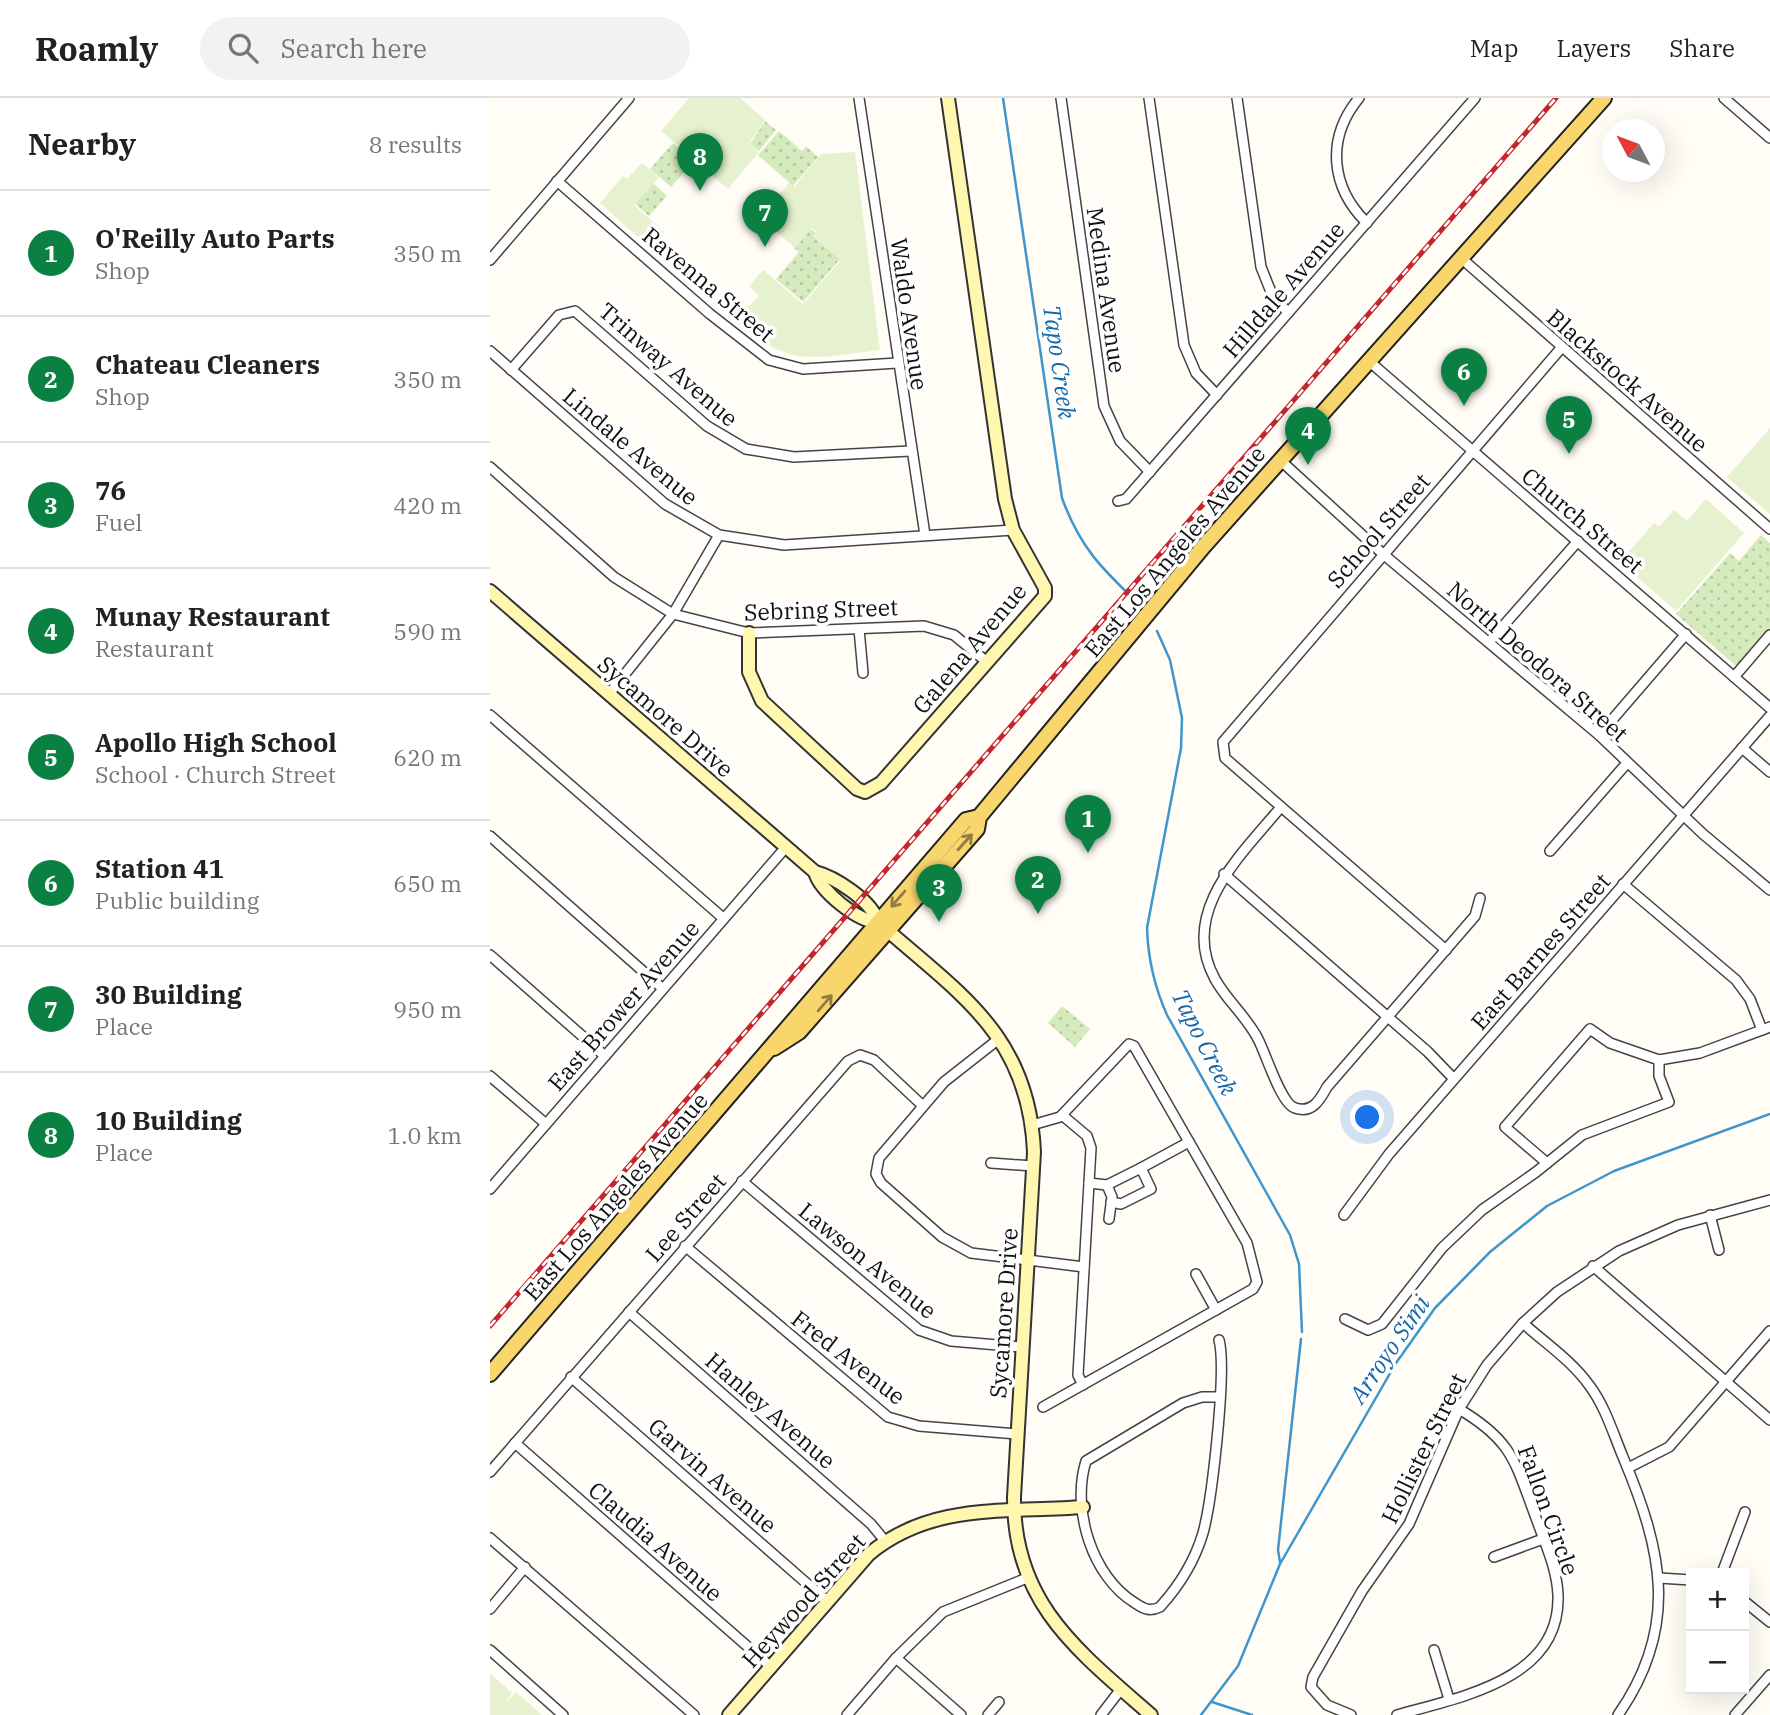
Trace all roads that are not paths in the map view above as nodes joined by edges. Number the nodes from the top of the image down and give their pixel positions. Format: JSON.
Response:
{"nodes":[{"id":1,"x":629,"y":98,"type":"edge"},
{"id":2,"x":859,"y":98,"type":"edge"},
{"id":3,"x":948,"y":98,"type":"edge"},
{"id":4,"x":1061,"y":98,"type":"edge"},
{"id":5,"x":1149,"y":98,"type":"edge"},
{"id":6,"x":1237,"y":98,"type":"edge"},
{"id":7,"x":1359,"y":98,"type":"edge"},
{"id":8,"x":1475,"y":98,"type":"edge"},
{"id":9,"x":1604,"y":98,"type":"edge"},
{"id":10,"x":1724,"y":98,"type":"edge"},
{"id":11,"x":1770,"y":138,"type":"edge"},
{"id":12,"x":557,"y":181,"type":"junction"},
{"id":13,"x":1367,"y":223,"type":"junction"},
{"id":14,"x":1461,"y":258,"type":"junction"},
{"id":15,"x":490,"y":260,"type":"edge"},
{"id":16,"x":1288,"y":313,"type":"junction"},
{"id":17,"x":1562,"y":347,"type":"junction"},
{"id":18,"x":490,"y":351,"type":"edge"},
{"id":19,"x":1370,"y":362,"type":"junction"},
{"id":20,"x":897,"y":363,"type":"junction"},
{"id":21,"x":511,"y":370,"type":"junction"},
{"id":22,"x":1217,"y":395,"type":"junction"},
{"id":23,"x":910,"y":451,"type":"junction"},
{"id":24,"x":1472,"y":451,"type":"junction"},
{"id":25,"x":1280,"y":460,"type":"junction"},
{"id":26,"x":490,"y":467,"type":"edge"},
{"id":27,"x":1150,"y":471,"type":"junction"},
{"id":28,"x":1118,"y":501,"type":"dead end"},
{"id":29,"x":1770,"y":529,"type":"edge"},
{"id":30,"x":1013,"y":530,"type":"junction"},
{"id":31,"x":719,"y":535,"type":"junction"},
{"id":32,"x":925,"y":535,"type":"junction"},
{"id":33,"x":1578,"y":541,"type":"junction"},
{"id":34,"x":1382,"y":554,"type":"junction"},
{"id":35,"x":490,"y":592,"type":"edge"},
{"id":36,"x":673,"y":614,"type":"junction"},
{"id":37,"x":859,"y":629,"type":"junction"},
{"id":38,"x":748,"y":633,"type":"junction"},
{"id":39,"x":1686,"y":634,"type":"junction"},
{"id":40,"x":1770,"y":635,"type":"edge"},
{"id":41,"x":1489,"y":642,"type":"junction"},
{"id":42,"x":987,"y":662,"type":"junction"},
{"id":43,"x":863,"y":673,"type":"dead end"},
{"id":44,"x":1734,"y":677,"type":"junction"},
{"id":45,"x":609,"y":694,"type":"junction"},
{"id":46,"x":1770,"y":708,"type":"edge"},
{"id":47,"x":490,"y":715,"type":"edge"},
{"id":48,"x":1770,"y":716,"type":"edge"},
{"id":49,"x":1598,"y":735,"type":"junction"},
{"id":50,"x":1742,"y":748,"type":"junction"},
{"id":51,"x":1627,"y":763,"type":"junction"},
{"id":52,"x":1770,"y":772,"type":"edge"},
{"id":53,"x":1282,"y":807,"type":"junction"},
{"id":54,"x":1684,"y":814,"type":"junction"},
{"id":55,"x":490,"y":836,"type":"edge"},
{"id":56,"x":786,"y":847,"type":"junction"},
{"id":57,"x":1550,"y":851,"type":"dead end"},
{"id":58,"x":1224,"y":874,"type":"junction"},
{"id":59,"x":1623,"y":884,"type":"junction"},
{"id":60,"x":1770,"y":890,"type":"edge"},
{"id":61,"x":1480,"y":898,"type":"dead end"},
{"id":62,"x":723,"y":918,"type":"junction"},
{"id":63,"x":883,"y":926,"type":"junction"},
{"id":64,"x":1446,"y":950,"type":"junction"},
{"id":65,"x":490,"y":955,"type":"edge"},
{"id":66,"x":662,"y":988,"type":"junction"},
{"id":67,"x":1388,"y":1017,"type":"junction"},
{"id":68,"x":1766,"y":1029,"type":"edge"},
{"id":69,"x":1000,"y":1038,"type":"junction"},
{"id":70,"x":605,"y":1056,"type":"junction"},
{"id":71,"x":1659,"y":1060,"type":"junction"},
{"id":72,"x":490,"y":1076,"type":"edge"},
{"id":73,"x":1454,"y":1079,"type":"junction"},
{"id":74,"x":923,"y":1106,"type":"junction"},
{"id":75,"x":1062,"y":1115,"type":"junction"},
{"id":76,"x":546,"y":1124,"type":"junction"},
{"id":77,"x":1032,"y":1125,"type":"junction"},
{"id":78,"x":1189,"y":1142,"type":"junction"},
{"id":79,"x":991,"y":1163,"type":"dead end"},
{"id":80,"x":1547,"y":1163,"type":"junction"},
{"id":81,"x":1033,"y":1166,"type":"junction"},
{"id":82,"x":1141,"y":1168,"type":"junction"},
{"id":83,"x":742,"y":1181,"type":"junction"},
{"id":84,"x":1089,"y":1183,"type":"junction"},
{"id":85,"x":1108,"y":1185,"type":"junction"},
{"id":86,"x":490,"y":1189,"type":"edge"},
{"id":87,"x":1770,"y":1200,"type":"edge"},
{"id":88,"x":1111,"y":1202,"type":"junction"},
{"id":89,"x":1344,"y":1215,"type":"dead end"},
{"id":90,"x":1710,"y":1215,"type":"junction"},
{"id":91,"x":1109,"y":1219,"type":"dead end"},
{"id":92,"x":685,"y":1246,"type":"junction"},
{"id":93,"x":1719,"y":1250,"type":"dead end"},
{"id":94,"x":1028,"y":1259,"type":"junction"},
{"id":95,"x":1593,"y":1266,"type":"junction"},
{"id":96,"x":1084,"y":1267,"type":"junction"},
{"id":97,"x":1196,"y":1274,"type":"dead end"},
{"id":98,"x":1216,"y":1310,"type":"junction"},
{"id":99,"x":629,"y":1312,"type":"junction"},
{"id":100,"x":1346,"y":1319,"type":"dead end"},
{"id":101,"x":1523,"y":1323,"type":"junction"},
{"id":102,"x":1770,"y":1331,"type":"edge"},
{"id":103,"x":1219,"y":1340,"type":"dead end"},
{"id":104,"x":1022,"y":1347,"type":"junction"},
{"id":105,"x":490,"y":1374,"type":"edge"},
{"id":106,"x":571,"y":1377,"type":"junction"},
{"id":107,"x":1726,"y":1382,"type":"junction"},
{"id":108,"x":1083,"y":1385,"type":"junction"},
{"id":109,"x":1219,"y":1397,"type":"junction"},
{"id":110,"x":1043,"y":1407,"type":"dead end"},
{"id":111,"x":1459,"y":1409,"type":"junction"},
{"id":112,"x":1770,"y":1420,"type":"edge"},
{"id":113,"x":1017,"y":1434,"type":"junction"},
{"id":114,"x":515,"y":1443,"type":"junction"},
{"id":115,"x":1628,"y":1468,"type":"junction"},
{"id":116,"x":490,"y":1472,"type":"edge"},
{"id":117,"x":1083,"y":1507,"type":"junction"},
{"id":118,"x":1014,"y":1512,"type":"junction"},
{"id":119,"x":1745,"y":1512,"type":"dead end"},
{"id":120,"x":490,"y":1538,"type":"edge"},
{"id":121,"x":1543,"y":1539,"type":"junction"},
{"id":122,"x":885,"y":1541,"type":"junction"},
{"id":123,"x":1494,"y":1557,"type":"dead end"},
{"id":124,"x":525,"y":1567,"type":"junction"},
{"id":125,"x":1724,"y":1568,"type":"edge"},
{"id":126,"x":1027,"y":1578,"type":"junction"},
{"id":127,"x":1659,"y":1578,"type":"junction"},
{"id":128,"x":1686,"y":1580,"type":"edge"},
{"id":129,"x":828,"y":1602,"type":"junction"},
{"id":130,"x":1749,"y":1605,"type":"edge"},
{"id":131,"x":490,"y":1609,"type":"edge"},
{"id":132,"x":1770,"y":1622,"type":"edge"},
{"id":133,"x":490,"y":1650,"type":"edge"},
{"id":134,"x":1434,"y":1650,"type":"dead end"},
{"id":135,"x":896,"y":1658,"type":"junction"},
{"id":136,"x":771,"y":1667,"type":"junction"},
{"id":137,"x":1770,"y":1675,"type":"edge"},
{"id":138,"x":1121,"y":1689,"type":"junction"},
{"id":139,"x":1449,"y":1699,"type":"junction"},
{"id":140,"x":999,"y":1702,"type":"dead end"},
{"id":141,"x":563,"y":1715,"type":"edge"},
{"id":142,"x":694,"y":1715,"type":"edge"},
{"id":143,"x":729,"y":1715,"type":"edge"},
{"id":144,"x":847,"y":1715,"type":"edge"},
{"id":145,"x":961,"y":1715,"type":"edge"},
{"id":146,"x":988,"y":1715,"type":"edge"},
{"id":147,"x":1101,"y":1715,"type":"edge"},
{"id":148,"x":1151,"y":1715,"type":"edge"},
{"id":149,"x":1351,"y":1715,"type":"edge"},
{"id":150,"x":1397,"y":1715,"type":"edge"},
{"id":151,"x":1618,"y":1715,"type":"edge"},
{"id":152,"x":1735,"y":1715,"type":"edge"}],
"edges":[{"from":1,"to":12,"type":"street"},
{"from":2,"to":20,"type":"street","name":"Waldo Avenue"},
{"from":3,"to":30,"type":"street","name":"Galena Avenue"},
{"from":4,"to":27,"type":"street","name":"Medina Avenue"},
{"from":5,"to":22,"type":"street"},
{"from":6,"to":16,"type":"street"},
{"from":7,"to":13,"type":"street"},
{"from":8,"to":13,"type":"street","name":"Hilldale Avenue"},
{"from":9,"to":14,"type":"main road","name":"East Los Angeles Avenue"},
{"from":10,"to":11,"type":"street"},
{"from":12,"to":15,"type":"street"},
{"from":12,"to":20,"type":"street","name":"Ravenna Street"},
{"from":13,"to":16,"type":"street","name":"Hilldale Avenue"},
{"from":14,"to":17,"type":"street","name":"Blackstock Avenue"},
{"from":14,"to":19,"type":"main road","name":"East Los Angeles Avenue"},
{"from":16,"to":22,"type":"street","name":"Hilldale Avenue"},
{"from":17,"to":24,"type":"street","name":"School Street"},
{"from":17,"to":29,"type":"street","name":"Blackstock Avenue"},
{"from":18,"to":21,"type":"street","name":"Lindale Avenue"},
{"from":19,"to":24,"type":"street","name":"Church Street"},
{"from":19,"to":25,"type":"main road","name":"East Los Angeles Avenue"},
{"from":20,"to":23,"type":"street","name":"Waldo Avenue"},
{"from":21,"to":23,"type":"street","name":"Trinway Avenue"},
{"from":21,"to":31,"type":"street","name":"Lindale Avenue"},
{"from":22,"to":27,"type":"street","name":"Hilldale Avenue"},
{"from":23,"to":32,"type":"street","name":"Waldo Avenue"},
{"from":24,"to":33,"type":"street","name":"Church Street"},
{"from":24,"to":34,"type":"street","name":"School Street"},
{"from":25,"to":34,"type":"street","name":"North Deodora Street"},
{"from":25,"to":63,"type":"main road","name":"East Los Angeles Avenue"},
{"from":26,"to":36,"type":"street","name":"Sebring Street"},
{"from":27,"to":28,"type":"street","name":"Hilldale Avenue"},
{"from":30,"to":32,"type":"street","name":"Lindale Avenue"},
{"from":30,"to":42,"type":"street","name":"Galena Avenue"},
{"from":31,"to":32,"type":"street","name":"Lindale Avenue"},
{"from":31,"to":36,"type":"street"},
{"from":33,"to":39,"type":"street","name":"Church Street"},
{"from":33,"to":41,"type":"street"},
{"from":34,"to":41,"type":"street","name":"North Deodora Street"},
{"from":34,"to":53,"type":"street","name":"School Street"},
{"from":35,"to":45,"type":"street","name":"Sycamore Drive"},
{"from":36,"to":38,"type":"street","name":"Sebring Street"},
{"from":36,"to":45,"type":"street"},
{"from":37,"to":38,"type":"street","name":"Sebring Street"},
{"from":37,"to":42,"type":"street","name":"Sebring Street"},
{"from":37,"to":43,"type":"street"},
{"from":38,"to":42,"type":"street","name":"Galena Avenue"},
{"from":39,"to":44,"type":"street","name":"Church Street"},
{"from":39,"to":49,"type":"street"},
{"from":40,"to":44,"type":"street"},
{"from":41,"to":49,"type":"street","name":"North Deodora Street"},
{"from":44,"to":46,"type":"street","name":"Church Street"},
{"from":45,"to":56,"type":"street","name":"Sycamore Drive"},
{"from":47,"to":62,"type":"street"},
{"from":48,"to":50,"type":"street","name":"East Barnes Street"},
{"from":49,"to":51,"type":"street","name":"North Deodora Street"},
{"from":50,"to":52,"type":"street"},
{"from":50,"to":54,"type":"street","name":"East Barnes Street"},
{"from":51,"to":54,"type":"street","name":"North Deodora Street"},
{"from":51,"to":57,"type":"street"},
{"from":53,"to":58,"type":"street"},
{"from":53,"to":64,"type":"street"},
{"from":54,"to":59,"type":"street","name":"East Barnes Street"},
{"from":54,"to":60,"type":"street","name":"North Deodora Street"},
{"from":55,"to":66,"type":"street"},
{"from":56,"to":62,"type":"street","name":"East Brower Avenue"},
{"from":56,"to":63,"type":"street","name":"Sycamore Drive"},
{"from":58,"to":67,"type":"street"},
{"from":58,"to":67,"type":"street"},
{"from":59,"to":68,"type":"street"},
{"from":59,"to":73,"type":"street","name":"East Barnes Street"},
{"from":61,"to":64,"type":"street"},
{"from":62,"to":66,"type":"street","name":"East Brower Avenue"},
{"from":63,"to":69,"type":"street","name":"Sycamore Drive"},
{"from":63,"to":105,"type":"main road","name":"East Los Angeles Avenue"},
{"from":64,"to":67,"type":"street"},
{"from":65,"to":70,"type":"street"},
{"from":66,"to":70,"type":"street","name":"East Brower Avenue"},
{"from":67,"to":73,"type":"street"},
{"from":68,"to":71,"type":"street"},
{"from":69,"to":74,"type":"street"},
{"from":69,"to":77,"type":"street","name":"Sycamore Drive"},
{"from":70,"to":76,"type":"street","name":"East Brower Avenue"},
{"from":71,"to":80,"type":"street"},
{"from":71,"to":80,"type":"street"},
{"from":72,"to":76,"type":"street"},
{"from":73,"to":89,"type":"street","name":"East Barnes Street"},
{"from":74,"to":83,"type":"street","name":"Lee Street"},
{"from":74,"to":94,"type":"street"},
{"from":75,"to":77,"type":"street"},
{"from":75,"to":78,"type":"street"},
{"from":75,"to":84,"type":"street"},
{"from":76,"to":86,"type":"street","name":"East Brower Avenue"},
{"from":77,"to":81,"type":"street","name":"Sycamore Drive"},
{"from":78,"to":82,"type":"street"},
{"from":78,"to":98,"type":"street"},
{"from":79,"to":81,"type":"street"},
{"from":80,"to":100,"type":"street"},
{"from":81,"to":94,"type":"street","name":"Sycamore Drive"},
{"from":82,"to":85,"type":"street"},
{"from":82,"to":88,"type":"street"},
{"from":83,"to":92,"type":"street","name":"Lee Street"},
{"from":83,"to":104,"type":"street","name":"Lawson Avenue"},
{"from":84,"to":85,"type":"street"},
{"from":84,"to":96,"type":"street"},
{"from":85,"to":88,"type":"street"},
{"from":87,"to":90,"type":"street","name":"Hollister Street"},
{"from":88,"to":91,"type":"street"},
{"from":90,"to":93,"type":"street"},
{"from":90,"to":95,"type":"street","name":"Hollister Street"},
{"from":92,"to":99,"type":"street","name":"Lee Street"},
{"from":92,"to":113,"type":"street","name":"Fred Avenue"},
{"from":94,"to":96,"type":"street"},
{"from":94,"to":104,"type":"street","name":"Sycamore Drive"},
{"from":95,"to":101,"type":"street","name":"Hollister Street"},
{"from":95,"to":107,"type":"street"},
{"from":96,"to":108,"type":"street"},
{"from":97,"to":98,"type":"street"},
{"from":98,"to":108,"type":"street"},
{"from":99,"to":106,"type":"street","name":"Lee Street"},
{"from":99,"to":122,"type":"street","name":"Hanley Avenue"},
{"from":101,"to":111,"type":"street","name":"Hollister Street"},
{"from":101,"to":115,"type":"street"},
{"from":102,"to":107,"type":"street"},
{"from":103,"to":109,"type":"street"},
{"from":104,"to":113,"type":"street","name":"Sycamore Drive"},
{"from":106,"to":114,"type":"street","name":"Lee Street"},
{"from":106,"to":129,"type":"street","name":"Garvin Avenue"},
{"from":107,"to":112,"type":"street"},
{"from":107,"to":115,"type":"street"},
{"from":108,"to":110,"type":"street"},
{"from":109,"to":117,"type":"street"},
{"from":109,"to":117,"type":"street"},
{"from":111,"to":121,"type":"street","name":"Fallon Circle"},
{"from":111,"to":149,"type":"street","name":"Hollister Street"},
{"from":113,"to":118,"type":"street","name":"Sycamore Drive"},
{"from":114,"to":116,"type":"street","name":"Lee Street"},
{"from":114,"to":136,"type":"street","name":"Claudia Avenue"},
{"from":115,"to":127,"type":"street"},
{"from":117,"to":118,"type":"street","name":"Heywood Street"},
{"from":118,"to":122,"type":"street","name":"Heywood Street"},
{"from":118,"to":126,"type":"street","name":"Sycamore Drive"},
{"from":119,"to":125,"type":"street"},
{"from":120,"to":124,"type":"street"},
{"from":121,"to":123,"type":"street"},
{"from":121,"to":139,"type":"street","name":"Fallon Circle"},
{"from":122,"to":129,"type":"street","name":"Heywood Street"},
{"from":124,"to":131,"type":"street"},
{"from":124,"to":142,"type":"street"},
{"from":126,"to":135,"type":"street"},
{"from":126,"to":138,"type":"street","name":"Sycamore Drive"},
{"from":127,"to":128,"type":"street"},
{"from":127,"to":151,"type":"street"},
{"from":129,"to":136,"type":"street","name":"Heywood Street"},
{"from":130,"to":132,"type":"street"},
{"from":133,"to":141,"type":"street"},
{"from":134,"to":139,"type":"street"},
{"from":135,"to":144,"type":"street"},
{"from":135,"to":145,"type":"street"},
{"from":136,"to":143,"type":"street","name":"Heywood Street"},
{"from":137,"to":152,"type":"street"},
{"from":138,"to":147,"type":"street"},
{"from":138,"to":148,"type":"street","name":"Sycamore Drive"},
{"from":139,"to":150,"type":"street","name":"Fallon Circle"},
{"from":140,"to":146,"type":"street"}]}
